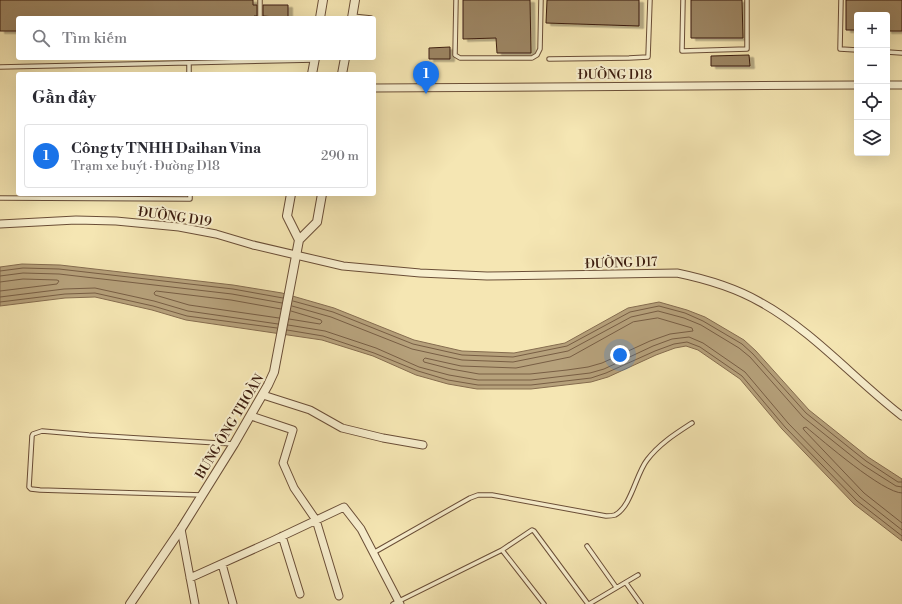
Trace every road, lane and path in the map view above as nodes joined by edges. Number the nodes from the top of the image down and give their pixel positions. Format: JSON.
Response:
{"nodes":[{"id":1,"x":260,"y":0,"type":"edge"},
{"id":2,"x":323,"y":0,"type":"edge"},
{"id":3,"x":355,"y":0,"type":"edge"},
{"id":4,"x":456,"y":0,"type":"edge"},
{"id":5,"x":541,"y":0,"type":"edge"},
{"id":6,"x":650,"y":0,"type":"edge"},
{"id":7,"x":683,"y":0,"type":"edge"},
{"id":8,"x":747,"y":0,"type":"edge"},
{"id":9,"x":841,"y":0,"type":"edge"},
{"id":10,"x":260,"y":16,"type":"edge"},
{"id":11,"x":320,"y":16,"type":"edge"},
{"id":12,"x":352,"y":16,"type":"edge"},
{"id":13,"x":854,"y":50,"type":"edge"},
{"id":14,"x":890,"y":52,"type":"edge"},
{"id":15,"x":902,"y":53,"type":"edge"},
{"id":16,"x":549,"y":59,"type":"dead end"},
{"id":17,"x":261,"y":60,"type":"edge"},
{"id":18,"x":314,"y":60,"type":"edge"},
{"id":19,"x":345,"y":60,"type":"edge"},
{"id":20,"x":189,"y":63,"type":"junction"},
{"id":21,"x":0,"y":67,"type":"edge"},
{"id":22,"x":189,"y":72,"type":"edge"},
{"id":23,"x":312,"y":72,"type":"edge"},
{"id":24,"x":342,"y":72,"type":"edge"},
{"id":25,"x":854,"y":85,"type":"edge"},
{"id":26,"x":890,"y":85,"type":"edge"},
{"id":27,"x":902,"y":85,"type":"edge"},
{"id":28,"x":376,"y":88,"type":"edge"},
{"id":29,"x":190,"y":196,"type":"edge"},
{"id":30,"x":291,"y":196,"type":"edge"},
{"id":31,"x":322,"y":196,"type":"edge"},
{"id":32,"x":0,"y":198,"type":"edge"},
{"id":33,"x":0,"y":224,"type":"edge"},
{"id":34,"x":299,"y":240,"type":"junction"},
{"id":35,"x":296,"y":255,"type":"junction"},
{"id":36,"x":263,"y":395,"type":"junction"},
{"id":37,"x":900,"y":413,"type":"edge"},
{"id":38,"x":251,"y":416,"type":"junction"},
{"id":39,"x":692,"y":423,"type":"dead end"},
{"id":40,"x":234,"y":444,"type":"junction"},
{"id":41,"x":423,"y":445,"type":"dead end"},
{"id":42,"x":202,"y":495,"type":"junction"},
{"id":43,"x":316,"y":520,"type":"junction"},
{"id":44,"x":181,"y":529,"type":"junction"},
{"id":45,"x":282,"y":536,"type":"junction"},
{"id":46,"x":587,"y":546,"type":"dead end"},
{"id":47,"x":502,"y":550,"type":"junction"},
{"id":48,"x":373,"y":553,"type":"junction"},
{"id":49,"x":222,"y":564,"type":"junction"},
{"id":50,"x":638,"y":575,"type":"dead end"},
{"id":51,"x":190,"y":578,"type":"junction"},
{"id":52,"x":626,"y":583,"type":"junction"},
{"id":53,"x":616,"y":587,"type":"junction"},
{"id":54,"x":300,"y":594,"type":"dead end"},
{"id":55,"x":339,"y":596,"type":"dead end"},
{"id":56,"x":397,"y":603,"type":"edge"},
{"id":57,"x":130,"y":604,"type":"edge"},
{"id":58,"x":195,"y":604,"type":"edge"},
{"id":59,"x":233,"y":604,"type":"edge"},
{"id":60,"x":544,"y":604,"type":"edge"},
{"id":61,"x":590,"y":604,"type":"edge"},
{"id":62,"x":641,"y":604,"type":"edge"}],
"edges":[{"from":1,"to":10,"type":"lane"},
{"from":2,"to":11,"type":"street"},
{"from":3,"to":12,"type":"street"},
{"from":4,"to":5,"type":"lane"},
{"from":6,"to":16,"type":"lane"},
{"from":7,"to":8,"type":"lane"},
{"from":9,"to":13,"type":"lane"},
{"from":14,"to":15,"type":"lane"},
{"from":17,"to":20,"type":"lane"},
{"from":18,"to":23,"type":"street"},
{"from":19,"to":24,"type":"street"},
{"from":20,"to":21,"type":"lane"},
{"from":20,"to":22,"type":"lane"},
{"from":25,"to":28,"type":"street","name":"ĐƯỜNG D18"},
{"from":26,"to":27,"type":"street"},
{"from":29,"to":32,"type":"lane"},
{"from":30,"to":34,"type":"street"},
{"from":31,"to":34,"type":"street"},
{"from":33,"to":35,"type":"street","name":"ĐƯỜNG D19"},
{"from":34,"to":35,"type":"street","name":"BƯNG ÔNG THOÀN"},
{"from":35,"to":36,"type":"street","name":"BƯNG ÔNG THOÀN"},
{"from":35,"to":37,"type":"street","name":"ĐƯỜNG D17"},
{"from":36,"to":38,"type":"street","name":"BƯNG ÔNG THOÀN"},
{"from":36,"to":41,"type":"street"},
{"from":38,"to":40,"type":"street","name":"BƯNG ÔNG THOÀN"},
{"from":38,"to":43,"type":"street"},
{"from":39,"to":48,"type":"lane"},
{"from":40,"to":42,"type":"street","name":"BƯNG ÔNG THOÀN"},
{"from":40,"to":42,"type":"lane"},
{"from":42,"to":44,"type":"street","name":"BƯNG ÔNG THOÀN"},
{"from":43,"to":45,"type":"street"},
{"from":43,"to":48,"type":"street"},
{"from":43,"to":55,"type":"street"},
{"from":44,"to":51,"type":"street"},
{"from":44,"to":57,"type":"street","name":"BƯNG ÔNG THOÀN"},
{"from":45,"to":49,"type":"street"},
{"from":45,"to":54,"type":"street"},
{"from":46,"to":53,"type":"lane"},
{"from":47,"to":56,"type":"lane"},
{"from":47,"to":60,"type":"lane"},
{"from":47,"to":61,"type":"lane"},
{"from":48,"to":56,"type":"street"},
{"from":49,"to":51,"type":"street"},
{"from":49,"to":59,"type":"street"},
{"from":50,"to":52,"type":"lane"},
{"from":51,"to":58,"type":"street"},
{"from":52,"to":53,"type":"lane"},
{"from":52,"to":62,"type":"lane"},
{"from":53,"to":61,"type":"lane"}]}
